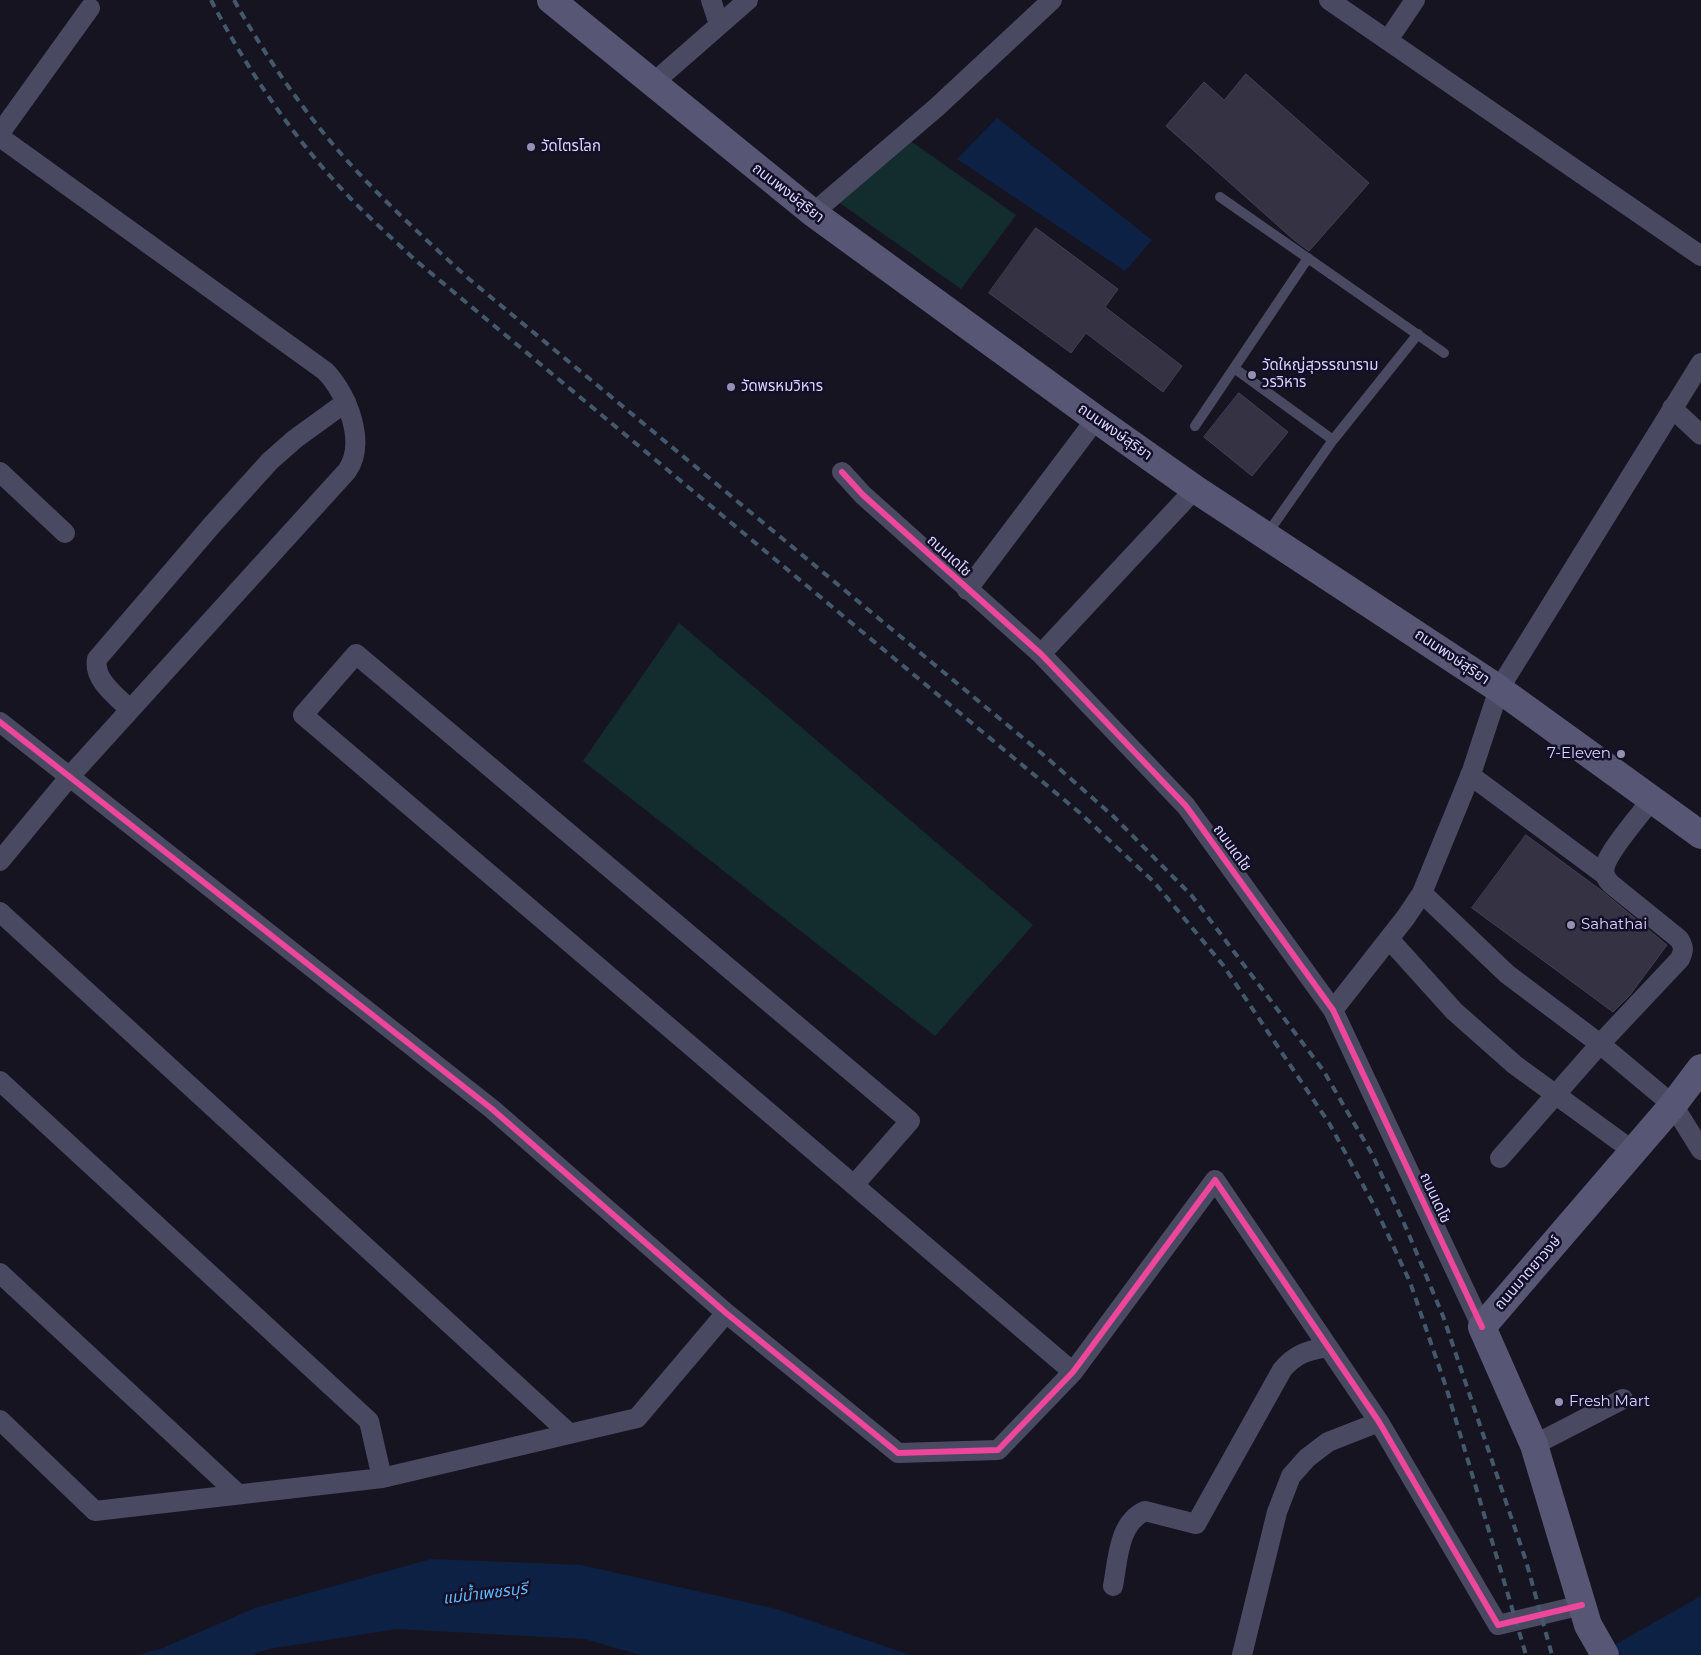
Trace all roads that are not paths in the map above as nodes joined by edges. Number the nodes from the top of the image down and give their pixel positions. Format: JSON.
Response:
{"nodes":[{"id":1,"x":551,"y":0,"type":"edge"},
{"id":2,"x":710,"y":0,"type":"edge"},
{"id":3,"x":748,"y":0,"type":"edge"},
{"id":4,"x":1052,"y":0,"type":"edge"},
{"id":5,"x":1329,"y":0,"type":"edge"},
{"id":6,"x":1415,"y":0,"type":"edge"},
{"id":7,"x":90,"y":8,"type":"dead end"},
{"id":8,"x":719,"y":24,"type":"junction"},
{"id":9,"x":1388,"y":40,"type":"junction"},
{"id":10,"x":652,"y":84,"type":"junction"},
{"id":11,"x":0,"y":133,"type":"edge"},
{"id":12,"x":0,"y":137,"type":"edge"},
{"id":13,"x":1220,"y":197,"type":"dead end"},
{"id":14,"x":814,"y":213,"type":"junction"},
{"id":15,"x":1701,"y":256,"type":"edge"},
{"id":16,"x":1308,"y":258,"type":"junction"},
{"id":17,"x":1418,"y":334,"type":"junction"},
{"id":18,"x":1444,"y":353,"type":"dead end"},
{"id":19,"x":1701,"y":363,"type":"edge"},
{"id":20,"x":1234,"y":368,"type":"junction"},
{"id":21,"x":346,"y":402,"type":"junction"},
{"id":22,"x":1672,"y":408,"type":"junction"},
{"id":23,"x":1096,"y":419,"type":"junction"},
{"id":24,"x":1195,"y":426,"type":"dead end"},
{"id":25,"x":1701,"y":435,"type":"edge"},
{"id":26,"x":1333,"y":440,"type":"junction"},
{"id":27,"x":0,"y":472,"type":"edge"},
{"id":28,"x":842,"y":472,"type":"dead end"},
{"id":29,"x":1195,"y":489,"type":"junction"},
{"id":30,"x":65,"y":533,"type":"dead end"},
{"id":31,"x":1266,"y":534,"type":"junction"},
{"id":32,"x":968,"y":590,"type":"junction"},
{"id":33,"x":1041,"y":654,"type":"junction"},
{"id":34,"x":1499,"y":688,"type":"junction"},
{"id":35,"x":130,"y":710,"type":"junction"},
{"id":36,"x":0,"y":722,"type":"edge"},
{"id":37,"x":71,"y":775,"type":"junction"},
{"id":38,"x":1470,"y":775,"type":"junction"},
{"id":39,"x":1652,"y":799,"type":"junction"},
{"id":40,"x":1701,"y":835,"type":"edge"},
{"id":41,"x":0,"y":861,"type":"edge"},
{"id":42,"x":1605,"y":875,"type":"junction"},
{"id":43,"x":1422,"y":893,"type":"junction"},
{"id":44,"x":0,"y":912,"type":"edge"},
{"id":45,"x":1389,"y":939,"type":"junction"},
{"id":46,"x":1333,"y":1010,"type":"junction"},
{"id":47,"x":1600,"y":1044,"type":"junction"},
{"id":48,"x":1701,"y":1068,"type":"edge"},
{"id":49,"x":0,"y":1081,"type":"edge"},
{"id":50,"x":1556,"y":1094,"type":"junction"},
{"id":51,"x":1673,"y":1105,"type":"junction"},
{"id":52,"x":1701,"y":1150,"type":"edge"},
{"id":53,"x":1633,"y":1151,"type":"junction"},
{"id":54,"x":1500,"y":1158,"type":"dead end"},
{"id":55,"x":854,"y":1185,"type":"junction"},
{"id":56,"x":0,"y":1273,"type":"edge"},
{"id":57,"x":726,"y":1313,"type":"junction"},
{"id":58,"x":1482,"y":1327,"type":"junction"},
{"id":59,"x":1326,"y":1347,"type":"junction"},
{"id":60,"x":1073,"y":1372,"type":"junction"},
{"id":61,"x":1623,"y":1399,"type":"dead end"},
{"id":62,"x":0,"y":1420,"type":"edge"},
{"id":63,"x":1379,"y":1422,"type":"junction"},
{"id":64,"x":570,"y":1434,"type":"junction"},
{"id":65,"x":1534,"y":1445,"type":"junction"},
{"id":66,"x":382,"y":1478,"type":"junction"},
{"id":67,"x":238,"y":1494,"type":"junction"},
{"id":68,"x":1113,"y":1586,"type":"dead end"},
{"id":69,"x":1585,"y":1615,"type":"junction"},
{"id":70,"x":1242,"y":1655,"type":"edge"},
{"id":71,"x":1606,"y":1655,"type":"edge"}],
"edges":[{"from":1,"to":10,"type":"main road","name":"ถนนพงษ์สุริยา"},
{"from":2,"to":8,"type":"street"},
{"from":3,"to":8,"type":"street"},
{"from":4,"to":14,"type":"street"},
{"from":5,"to":9,"type":"street"},
{"from":6,"to":9,"type":"street"},
{"from":7,"to":11,"type":"street"},
{"from":8,"to":10,"type":"street"},
{"from":9,"to":15,"type":"street"},
{"from":10,"to":14,"type":"main road","name":"ถนนพงษ์สุริยา"},
{"from":12,"to":21,"type":"street"},
{"from":13,"to":16,"type":"lane"},
{"from":14,"to":23,"type":"main road","name":"ถนนพงษ์สุริยา"},
{"from":16,"to":17,"type":"lane"},
{"from":16,"to":20,"type":"lane"},
{"from":17,"to":18,"type":"lane"},
{"from":17,"to":26,"type":"lane"},
{"from":19,"to":22,"type":"street"},
{"from":20,"to":24,"type":"lane"},
{"from":20,"to":26,"type":"lane"},
{"from":21,"to":35,"type":"street"},
{"from":21,"to":35,"type":"street"},
{"from":22,"to":25,"type":"street"},
{"from":22,"to":34,"type":"street"},
{"from":23,"to":29,"type":"main road","name":"ถนนพงษ์สุริยา"},
{"from":23,"to":32,"type":"street"},
{"from":26,"to":31,"type":"lane"},
{"from":27,"to":30,"type":"street"},
{"from":28,"to":32,"type":"street","name":"ถนนเดโช"},
{"from":29,"to":31,"type":"main road","name":"ถนนพงษ์สุริยา"},
{"from":29,"to":33,"type":"street"},
{"from":31,"to":34,"type":"main road","name":"ถนนพงษ์สุริยา"},
{"from":32,"to":33,"type":"street","name":"ถนนเดโช"},
{"from":33,"to":46,"type":"street","name":"ถนนเดโช"},
{"from":34,"to":38,"type":"street"},
{"from":34,"to":39,"type":"main road","name":"ถนนพงษ์สุริยา"},
{"from":35,"to":37,"type":"street"},
{"from":36,"to":37,"type":"street"},
{"from":37,"to":41,"type":"street"},
{"from":37,"to":57,"type":"street"},
{"from":38,"to":42,"type":"street"},
{"from":38,"to":43,"type":"street"},
{"from":39,"to":40,"type":"main road","name":"ถนนพงษ์สุริยา"},
{"from":39,"to":42,"type":"street"},
{"from":42,"to":47,"type":"street"},
{"from":43,"to":45,"type":"street"},
{"from":43,"to":47,"type":"street"},
{"from":44,"to":64,"type":"street"},
{"from":45,"to":46,"type":"street"},
{"from":45,"to":50,"type":"street"},
{"from":46,"to":58,"type":"street","name":"ถนนเดโช"},
{"from":47,"to":50,"type":"street"},
{"from":47,"to":51,"type":"street"},
{"from":48,"to":51,"type":"main road","name":"ถนนมาตยาวงษ์"},
{"from":49,"to":66,"type":"street"},
{"from":50,"to":53,"type":"street"},
{"from":50,"to":54,"type":"street"},
{"from":51,"to":52,"type":"street"},
{"from":51,"to":53,"type":"main road","name":"ถนนมาตยาวงษ์"},
{"from":53,"to":58,"type":"main road","name":"ถนนมาตยาวงษ์"},
{"from":55,"to":55,"type":"street"},
{"from":55,"to":60,"type":"street"},
{"from":56,"to":67,"type":"street"},
{"from":57,"to":60,"type":"street"},
{"from":57,"to":64,"type":"street"},
{"from":58,"to":65,"type":"main road"},
{"from":59,"to":60,"type":"street"},
{"from":59,"to":63,"type":"street"},
{"from":59,"to":68,"type":"street"},
{"from":61,"to":65,"type":"street"},
{"from":62,"to":67,"type":"street"},
{"from":63,"to":69,"type":"street"},
{"from":63,"to":70,"type":"street"},
{"from":64,"to":66,"type":"street"},
{"from":65,"to":69,"type":"main road"},
{"from":66,"to":67,"type":"street"},
{"from":69,"to":71,"type":"main road"}]}
